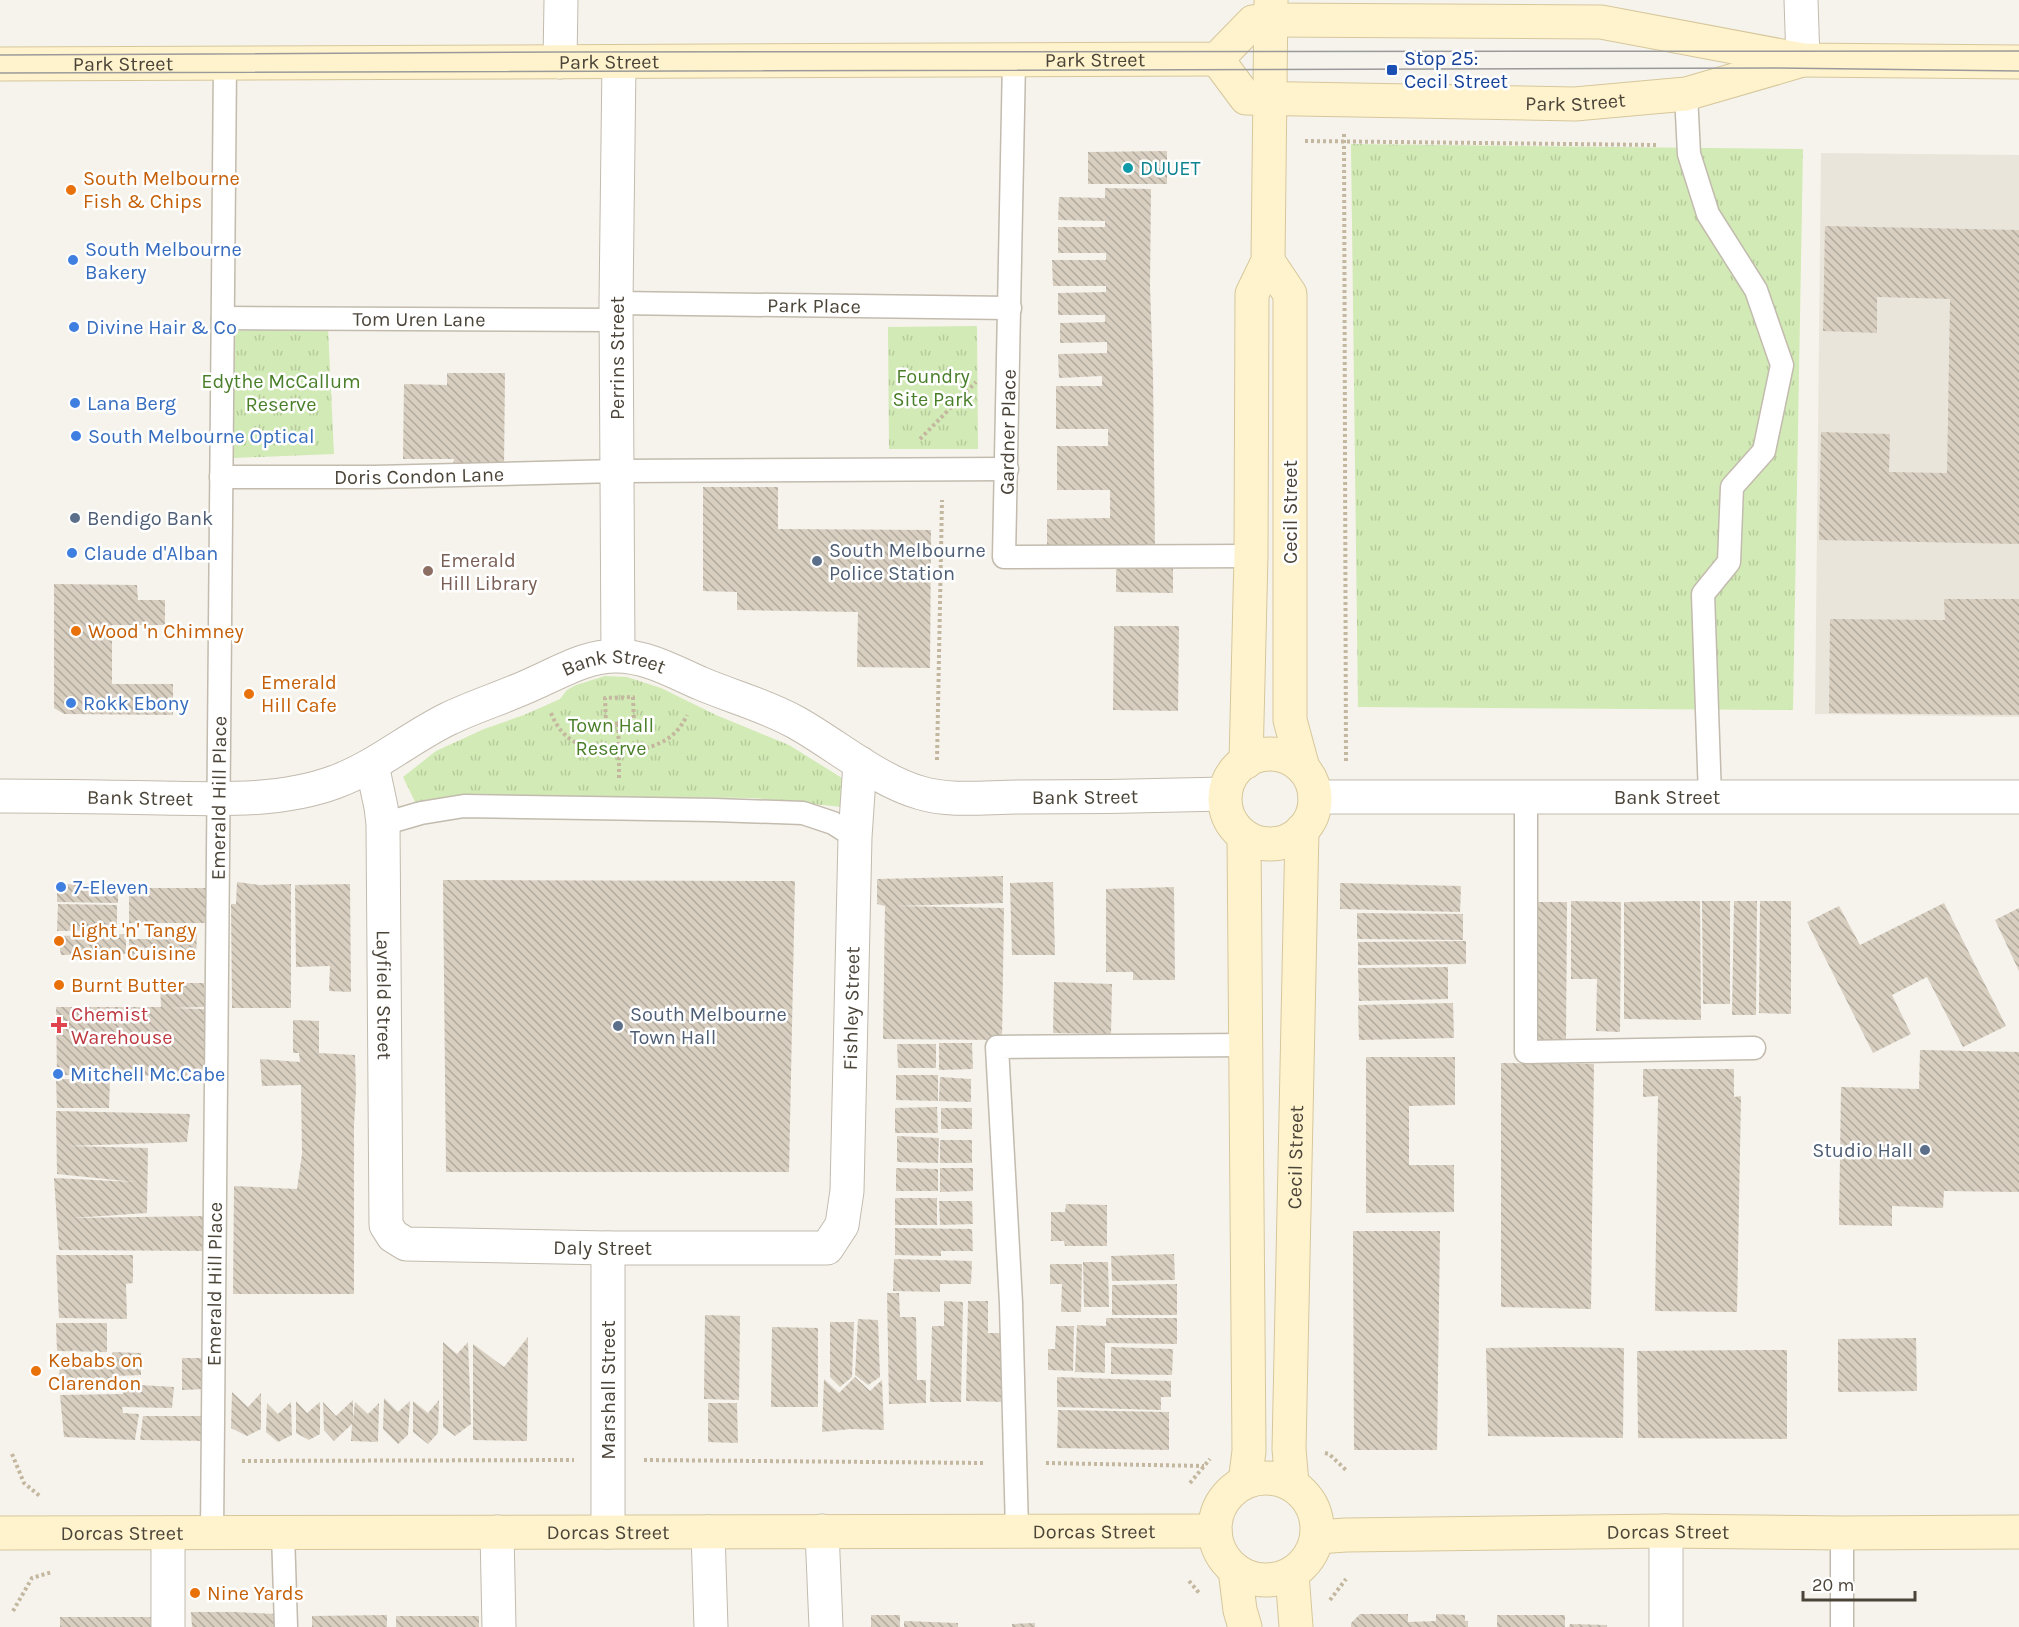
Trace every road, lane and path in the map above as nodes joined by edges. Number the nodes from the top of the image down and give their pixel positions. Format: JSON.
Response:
{"nodes":[{"id":1,"x":561,"y":0,"type":"edge"},
{"id":2,"x":1802,"y":0,"type":"edge"},
{"id":3,"x":1270,"y":10,"type":"edge"},
{"id":4,"x":1217,"y":59,"type":"junction"},
{"id":5,"x":1803,"y":60,"type":"junction"},
{"id":6,"x":1014,"y":61,"type":"junction"},
{"id":7,"x":560,"y":62,"type":"junction"},
{"id":8,"x":619,"y":62,"type":"junction"},
{"id":9,"x":2019,"y":62,"type":"edge"},
{"id":10,"x":225,"y":63,"type":"junction"},
{"id":11,"x":0,"y":64,"type":"edge"},
{"id":12,"x":1686,"y":94,"type":"junction"},
{"id":13,"x":1270,"y":99,"type":"junction"},
{"id":14,"x":1344,"y":130,"type":"dead end"},
{"id":15,"x":1269,"y":141,"type":"junction"},
{"id":16,"x":1344,"y":142,"type":"junction"},
{"id":17,"x":1689,"y":145,"type":"junction"},
{"id":18,"x":1269,"y":261,"type":"junction"},
{"id":19,"x":1010,"y":308,"type":"junction"},
{"id":20,"x":616,"y":311,"type":"junction"},
{"id":21,"x":222,"y":318,"type":"junction"},
{"id":22,"x":1010,"y":347,"type":"junction"},
{"id":23,"x":891,"y":469,"type":"junction"},
{"id":24,"x":942,"y":469,"type":"junction"},
{"id":25,"x":1007,"y":469,"type":"junction"},
{"id":26,"x":617,"y":471,"type":"junction"},
{"id":27,"x":221,"y":477,"type":"junction"},
{"id":28,"x":1251,"y":556,"type":"junction"},
{"id":29,"x":618,"y":656,"type":"junction"},
{"id":30,"x":538,"y":682,"type":"junction"},
{"id":31,"x":702,"y":684,"type":"junction"},
{"id":32,"x":618,"y":724,"type":"junction"},
{"id":33,"x":619,"y":751,"type":"junction"},
{"id":34,"x":1246,"y":762,"type":"junction"},
{"id":35,"x":860,"y":763,"type":"junction"},
{"id":36,"x":372,"y":765,"type":"junction"},
{"id":37,"x":1321,"y":787,"type":"junction"},
{"id":38,"x":1225,"y":794,"type":"junction"},
{"id":39,"x":0,"y":796,"type":"edge"},
{"id":40,"x":936,"y":796,"type":"junction"},
{"id":41,"x":1526,"y":797,"type":"junction"},
{"id":42,"x":1710,"y":797,"type":"junction"},
{"id":43,"x":2019,"y":797,"type":"edge"},
{"id":44,"x":218,"y":799,"type":"junction"},
{"id":45,"x":620,"y":809,"type":"junction"},
{"id":46,"x":383,"y":824,"type":"junction"},
{"id":47,"x":1302,"y":831,"type":"junction"},
{"id":48,"x":1244,"y":836,"type":"junction"},
{"id":49,"x":855,"y":837,"type":"junction"},
{"id":50,"x":1247,"y":1046,"type":"junction"},
{"id":51,"x":1754,"y":1048,"type":"dead end"},
{"id":52,"x":386,"y":1225,"type":"joint"},
{"id":53,"x":1248,"y":1238,"type":"junction"},
{"id":54,"x":1293,"y":1238,"type":"junction"},
{"id":55,"x":608,"y":1248,"type":"junction"},
{"id":56,"x":827,"y":1248,"type":"joint"},
{"id":57,"x":1318,"y":1451,"type":"dead end"},
{"id":58,"x":1217,"y":1452,"type":"dead end"},
{"id":59,"x":12,"y":1454,"type":"dead end"},
{"id":60,"x":608,"y":1460,"type":"junction"},
{"id":61,"x":212,"y":1461,"type":"junction"},
{"id":62,"x":1017,"y":1463,"type":"junction"},
{"id":63,"x":1204,"y":1466,"type":"junction"},
{"id":64,"x":1347,"y":1471,"type":"dead end"},
{"id":65,"x":1245,"y":1482,"type":"junction"},
{"id":66,"x":1190,"y":1483,"type":"dead end"},
{"id":67,"x":1292,"y":1484,"type":"junction"},
{"id":68,"x":46,"y":1502,"type":"dead end"},
{"id":69,"x":1017,"y":1531,"type":"junction"},
{"id":70,"x":1215,"y":1531,"type":"junction"},
{"id":71,"x":1666,"y":1531,"type":"junction"},
{"id":72,"x":497,"y":1532,"type":"junction"},
{"id":73,"x":608,"y":1532,"type":"junction"},
{"id":74,"x":708,"y":1532,"type":"junction"},
{"id":75,"x":822,"y":1532,"type":"junction"},
{"id":76,"x":2019,"y":1532,"type":"edge"},
{"id":77,"x":0,"y":1533,"type":"edge"},
{"id":78,"x":168,"y":1533,"type":"junction"},
{"id":79,"x":212,"y":1533,"type":"junction"},
{"id":80,"x":283,"y":1533,"type":"junction"},
{"id":81,"x":1842,"y":1533,"type":"junction"},
{"id":82,"x":1317,"y":1537,"type":"junction"},
{"id":83,"x":1235,"y":1570,"type":"junction"},
{"id":84,"x":52,"y":1572,"type":"dead end"},
{"id":85,"x":1292,"y":1574,"type":"junction"},
{"id":86,"x":1346,"y":1579,"type":"dead end"},
{"id":87,"x":1328,"y":1602,"type":"dead end"},
{"id":88,"x":13,"y":1611,"type":"dead end"},
{"id":89,"x":168,"y":1627,"type":"edge"},
{"id":90,"x":286,"y":1627,"type":"edge"},
{"id":91,"x":499,"y":1627,"type":"edge"},
{"id":92,"x":711,"y":1627,"type":"edge"},
{"id":93,"x":826,"y":1627,"type":"edge"},
{"id":94,"x":1245,"y":1627,"type":"edge"},
{"id":95,"x":1296,"y":1627,"type":"edge"},
{"id":96,"x":1666,"y":1627,"type":"edge"},
{"id":97,"x":1842,"y":1627,"type":"edge"}],
"edges":[{"from":1,"to":7,"type":"street"},
{"from":2,"to":5,"type":"street"},
{"from":3,"to":4,"type":"street","name":"Park Street"},
{"from":3,"to":5,"type":"street","name":"Park Street"},
{"from":3,"to":13,"type":"street","name":"Cecil Street"},
{"from":4,"to":6,"type":"street","name":"Park Street"},
{"from":4,"to":13,"type":"street","name":"Park Street"},
{"from":5,"to":9,"type":"street","name":"Park Street"},
{"from":5,"to":12,"type":"street","name":"Park Street"},
{"from":6,"to":8,"type":"street","name":"Park Street"},
{"from":6,"to":19,"type":"lane","name":"Gardner Place"},
{"from":7,"to":8,"type":"street","name":"Park Street"},
{"from":7,"to":10,"type":"street","name":"Park Street"},
{"from":8,"to":20,"type":"street","name":"Perrins Street"},
{"from":10,"to":11,"type":"street","name":"Park Street"},
{"from":10,"to":21,"type":"lane","name":"Emerald Hill Place"},
{"from":12,"to":13,"type":"street","name":"Park Street"},
{"from":12,"to":17,"type":"lane"},
{"from":13,"to":15,"type":"street","name":"Cecil Street"},
{"from":14,"to":16,"type":"path"},
{"from":15,"to":16,"type":"path"},
{"from":15,"to":18,"type":"street","name":"Cecil Street"},
{"from":16,"to":17,"type":"path"},
{"from":16,"to":37,"type":"path"},
{"from":17,"to":42,"type":"lane"},
{"from":18,"to":28,"type":"street","name":"Cecil Street"},
{"from":18,"to":37,"type":"street","name":"Cecil Street"},
{"from":19,"to":20,"type":"lane","name":"Park Place"},
{"from":19,"to":22,"type":"lane","name":"Gardner Place"},
{"from":20,"to":21,"type":"lane","name":"Tom Uren Lane"},
{"from":20,"to":26,"type":"street","name":"Perrins Street"},
{"from":21,"to":27,"type":"lane","name":"Emerald Hill Place"},
{"from":22,"to":23,"type":"path"},
{"from":22,"to":25,"type":"lane","name":"Gardner Place"},
{"from":23,"to":24,"type":"lane","name":"Doris Condon Lane"},
{"from":23,"to":26,"type":"lane","name":"Doris Condon Lane"},
{"from":24,"to":25,"type":"lane","name":"Doris Condon Lane"},
{"from":24,"to":40,"type":"path"},
{"from":25,"to":28,"type":"lane","name":"Gardner Place"},
{"from":26,"to":27,"type":"lane","name":"Doris Condon Lane"},
{"from":26,"to":29,"type":"street","name":"Perrins Street"},
{"from":27,"to":44,"type":"lane","name":"Emerald Hill Place"},
{"from":28,"to":34,"type":"street","name":"Cecil Street"},
{"from":29,"to":30,"type":"street","name":"Bank Street"},
{"from":29,"to":31,"type":"street","name":"Bank Street"},
{"from":30,"to":33,"type":"path"},
{"from":30,"to":36,"type":"street","name":"Bank Street"},
{"from":31,"to":33,"type":"path"},
{"from":31,"to":35,"type":"street","name":"Bank Street"},
{"from":32,"to":32,"type":"path"},
{"from":32,"to":33,"type":"path"},
{"from":33,"to":45,"type":"path"},
{"from":34,"to":37,"type":"street"},
{"from":34,"to":38,"type":"street"},
{"from":35,"to":40,"type":"street","name":"Bank Street"},
{"from":35,"to":49,"type":"street","name":"Fishley Street"},
{"from":36,"to":44,"type":"street","name":"Bank Street"},
{"from":36,"to":46,"type":"street","name":"Layfield Street"},
{"from":37,"to":41,"type":"street","name":"Bank Street"},
{"from":37,"to":47,"type":"street"},
{"from":38,"to":40,"type":"street","name":"Bank Street"},
{"from":38,"to":48,"type":"street"},
{"from":39,"to":44,"type":"street","name":"Bank Street"},
{"from":41,"to":42,"type":"street","name":"Bank Street"},
{"from":41,"to":51,"type":"lane"},
{"from":42,"to":43,"type":"street","name":"Bank Street"},
{"from":44,"to":61,"type":"lane","name":"Emerald Hill Place"},
{"from":45,"to":46,"type":"lane"},
{"from":45,"to":49,"type":"lane"},
{"from":46,"to":52,"type":"street","name":"Layfield Street"},
{"from":47,"to":48,"type":"street"},
{"from":47,"to":54,"type":"street","name":"Cecil Street"},
{"from":48,"to":50,"type":"street"},
{"from":49,"to":56,"type":"street","name":"Fishley Street"},
{"from":50,"to":53,"type":"street"},
{"from":50,"to":62,"type":"lane"},
{"from":52,"to":55,"type":"street","name":"Daly Street"},
{"from":53,"to":54,"type":"street"},
{"from":53,"to":65,"type":"street"},
{"from":54,"to":67,"type":"street","name":"Cecil Street"},
{"from":55,"to":56,"type":"street","name":"Daly Street"},
{"from":55,"to":60,"type":"street","name":"Marshall Street"},
{"from":57,"to":64,"type":"path"},
{"from":58,"to":63,"type":"path"},
{"from":59,"to":68,"type":"path"},
{"from":60,"to":61,"type":"path"},
{"from":60,"to":62,"type":"path"},
{"from":60,"to":73,"type":"street","name":"Marshall Street"},
{"from":61,"to":79,"type":"lane","name":"Emerald Hill Place"},
{"from":62,"to":63,"type":"path"},
{"from":62,"to":69,"type":"lane"},
{"from":63,"to":66,"type":"path"},
{"from":65,"to":67,"type":"street"},
{"from":65,"to":70,"type":"street"},
{"from":67,"to":82,"type":"street"},
{"from":69,"to":70,"type":"street","name":"Dorcas Street"},
{"from":69,"to":75,"type":"street","name":"Dorcas Street"},
{"from":70,"to":83,"type":"street"},
{"from":71,"to":81,"type":"street","name":"Dorcas Street"},
{"from":71,"to":82,"type":"street","name":"Dorcas Street"},
{"from":71,"to":96,"type":"street"},
{"from":72,"to":73,"type":"street","name":"Dorcas Street"},
{"from":72,"to":80,"type":"street","name":"Dorcas Street"},
{"from":72,"to":91,"type":"street"},
{"from":73,"to":74,"type":"street","name":"Dorcas Street"},
{"from":74,"to":75,"type":"street","name":"Dorcas Street"},
{"from":74,"to":92,"type":"street"},
{"from":75,"to":93,"type":"street"},
{"from":76,"to":81,"type":"street","name":"Dorcas Street"},
{"from":77,"to":78,"type":"street","name":"Dorcas Street"},
{"from":78,"to":79,"type":"street","name":"Dorcas Street"},
{"from":78,"to":89,"type":"street"},
{"from":79,"to":80,"type":"street","name":"Dorcas Street"},
{"from":80,"to":90,"type":"lane"},
{"from":81,"to":97,"type":"lane"},
{"from":82,"to":85,"type":"street"},
{"from":83,"to":85,"type":"street"},
{"from":83,"to":94,"type":"street"},
{"from":84,"to":88,"type":"path"},
{"from":85,"to":95,"type":"street"},
{"from":86,"to":87,"type":"path"}]}
